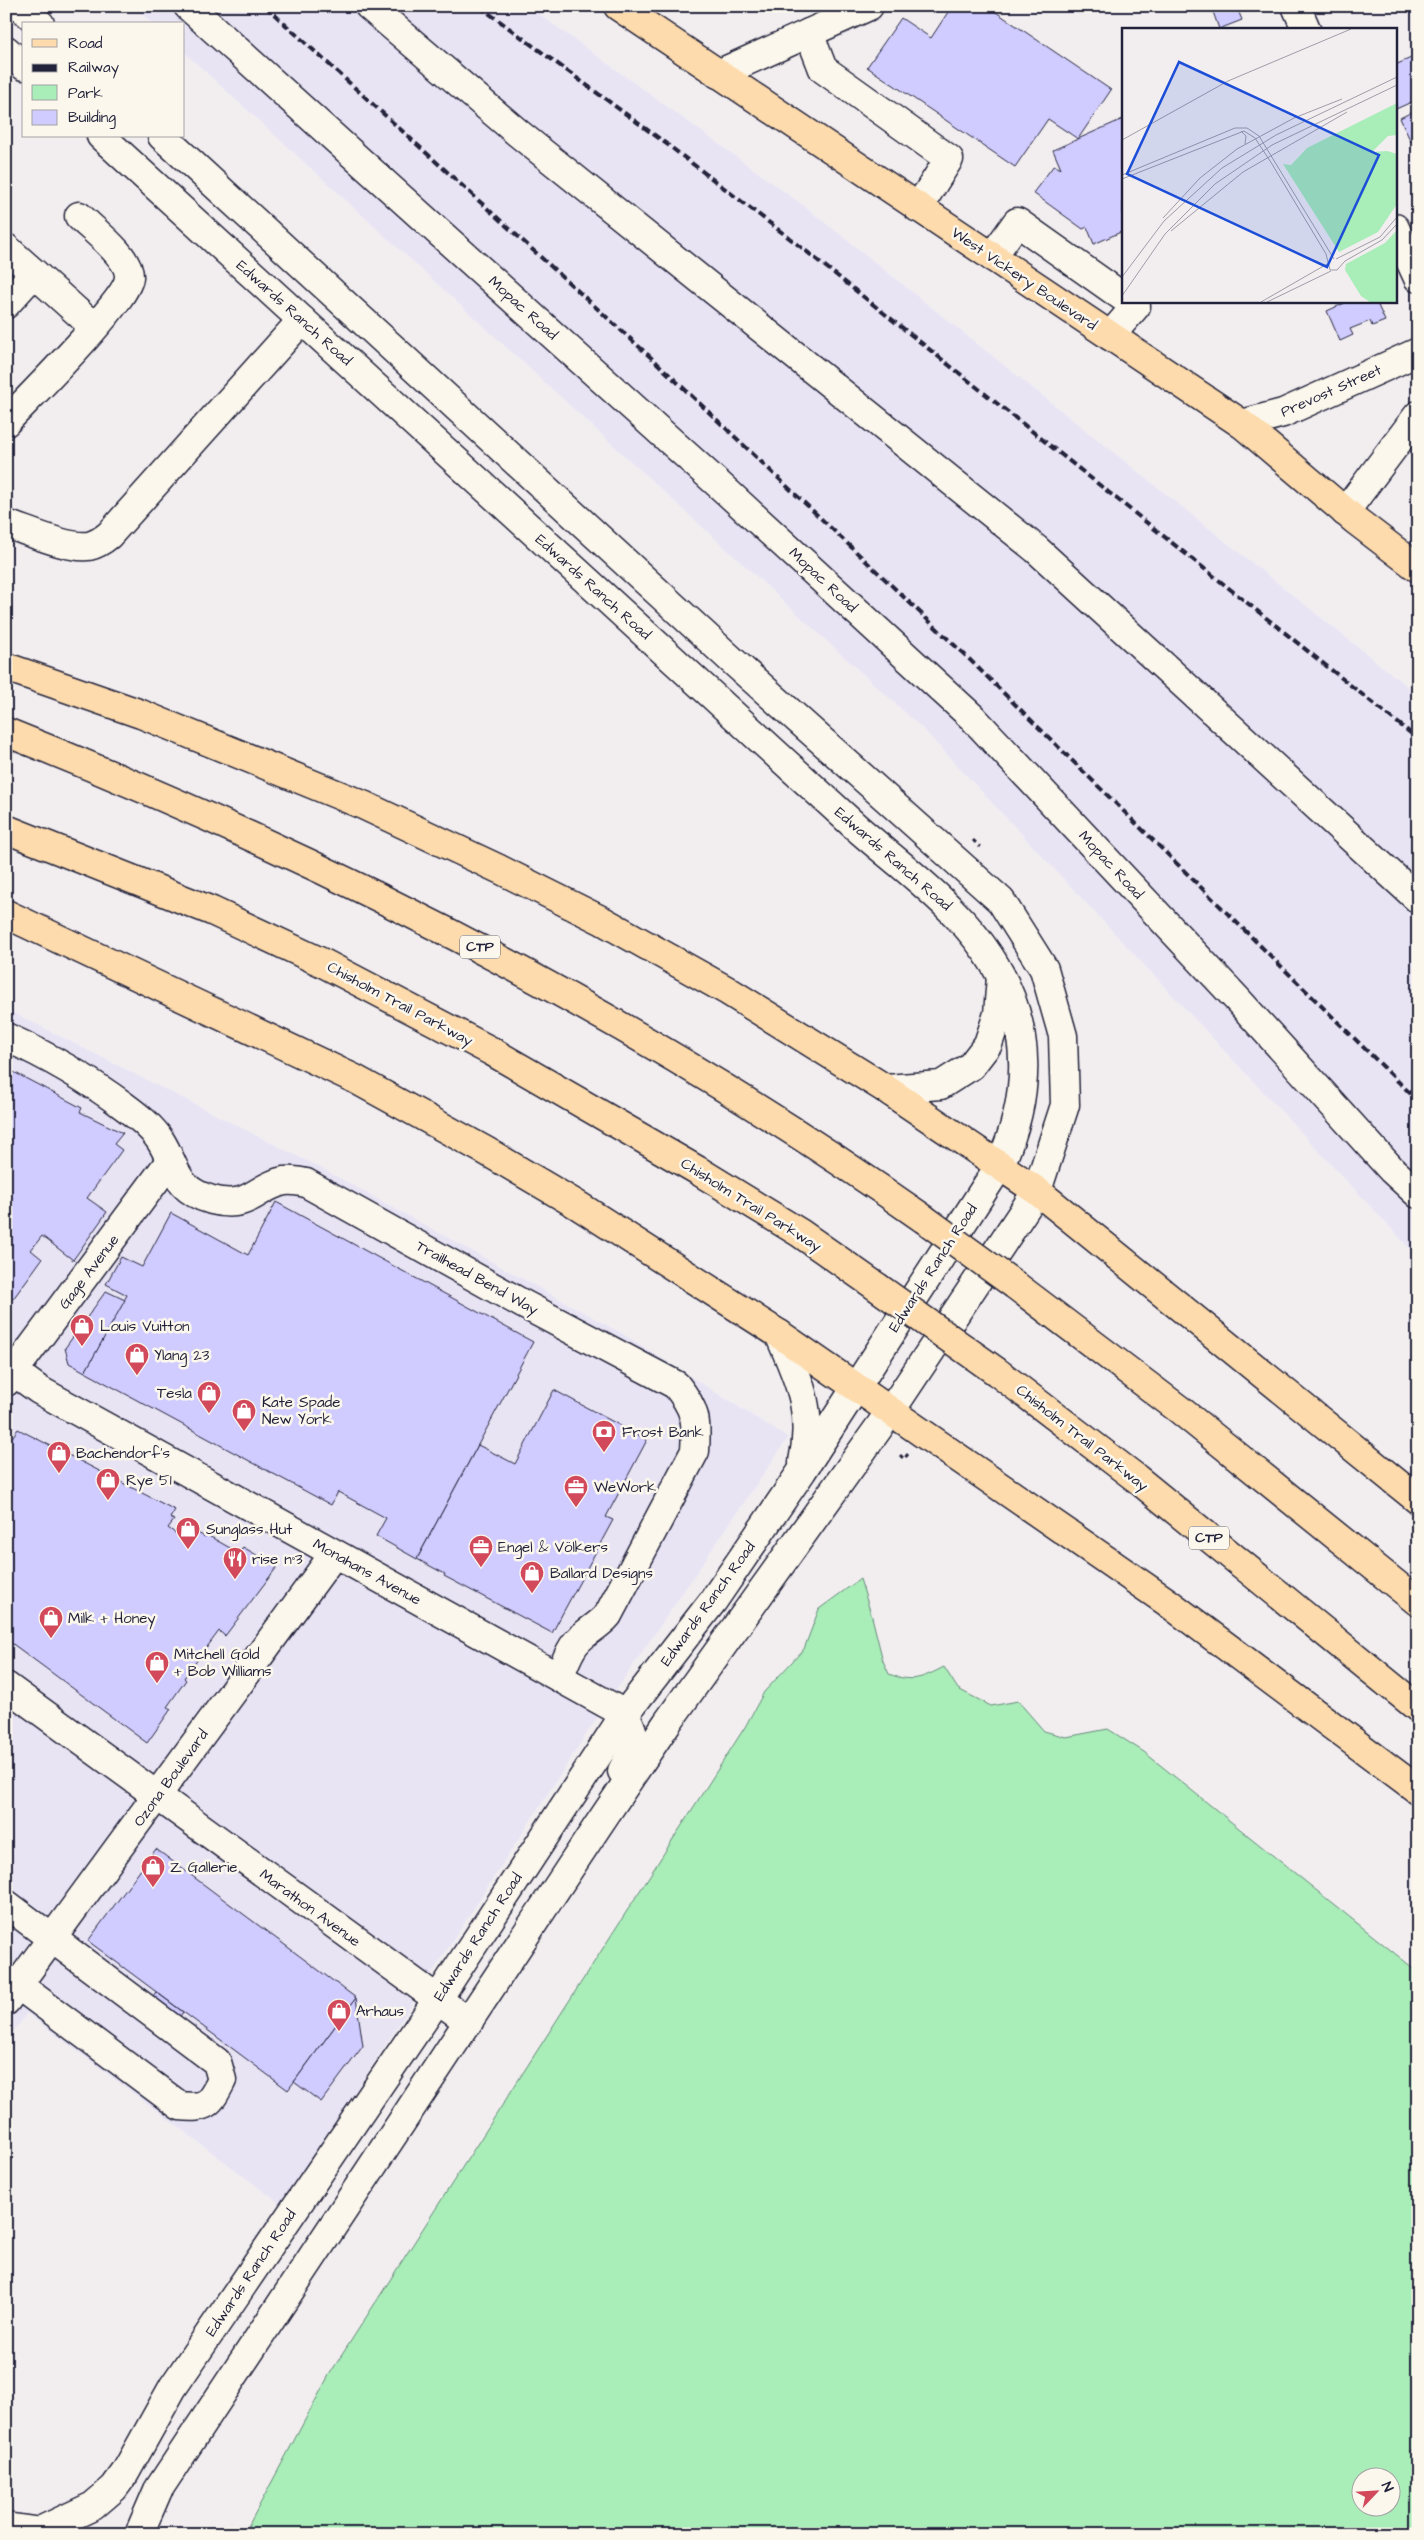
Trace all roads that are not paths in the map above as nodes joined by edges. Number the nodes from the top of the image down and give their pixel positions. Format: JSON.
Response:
{"nodes":[{"id":1,"x":20,"y":6,"type":"edge"},
{"id":2,"x":188,"y":6,"type":"edge"},
{"id":3,"x":370,"y":6,"type":"edge"},
{"id":4,"x":869,"y":6,"type":"edge"},
{"id":5,"x":1296,"y":6,"type":"edge"},
{"id":6,"x":625,"y":9,"type":"edge"},
{"id":7,"x":38,"y":22,"type":"edge"},
{"id":8,"x":1306,"y":28,"type":"edge"},
{"id":9,"x":809,"y":33,"type":"junction"},
{"id":10,"x":6,"y":50,"type":"edge"},
{"id":11,"x":22,"y":64,"type":"edge"},
{"id":12,"x":718,"y":74,"type":"junction"},
{"id":13,"x":103,"y":138,"type":"edge"},
{"id":14,"x":164,"y":138,"type":"edge"},
{"id":15,"x":918,"y":208,"type":"junction"},
{"id":16,"x":79,"y":216,"type":"dead end"},
{"id":17,"x":1396,"y":230,"type":"edge"},
{"id":18,"x":6,"y":248,"type":"edge"},
{"id":19,"x":992,"y":257,"type":"junction"},
{"id":20,"x":34,"y":273,"type":"junction"},
{"id":21,"x":1418,"y":278,"type":"edge"},
{"id":22,"x":1122,"y":293,"type":"edge"},
{"id":23,"x":1133,"y":302,"type":"edge"},
{"id":24,"x":6,"y":304,"type":"edge"},
{"id":25,"x":302,"y":320,"type":"junction"},
{"id":26,"x":94,"y":327,"type":"junction"},
{"id":27,"x":1110,"y":336,"type":"junction"},
{"id":28,"x":1418,"y":352,"type":"edge"},
{"id":29,"x":1418,"y":415,"type":"edge"},
{"id":30,"x":6,"y":422,"type":"edge"},
{"id":31,"x":1242,"y":424,"type":"junction"},
{"id":32,"x":1344,"y":512,"type":"junction"},
{"id":33,"x":6,"y":524,"type":"edge"},
{"id":34,"x":1416,"y":565,"type":"edge"},
{"id":35,"x":6,"y":667,"type":"edge"},
{"id":36,"x":6,"y":732,"type":"edge"},
{"id":37,"x":6,"y":829,"type":"edge"},
{"id":38,"x":1418,"y":899,"type":"edge"},
{"id":39,"x":6,"y":914,"type":"edge"},
{"id":40,"x":1001,"y":977,"type":"junction"},
{"id":41,"x":6,"y":1036,"type":"edge"},
{"id":42,"x":886,"y":1089,"type":"junction"},
{"id":43,"x":170,"y":1161,"type":"junction"},
{"id":44,"x":1000,"y":1165,"type":"junction"},
{"id":45,"x":1037,"y":1191,"type":"junction"},
{"id":46,"x":1418,"y":1194,"type":"edge"},
{"id":47,"x":779,"y":1334,"type":"junction"},
{"id":48,"x":9,"y":1373,"type":"edge"},
{"id":49,"x":856,"y":1388,"type":"junction"},
{"id":50,"x":890,"y":1412,"type":"junction"},
{"id":51,"x":802,"y":1470,"type":"junction"},
{"id":52,"x":1418,"y":1500,"type":"edge"},
{"id":53,"x":334,"y":1554,"type":"junction"},
{"id":54,"x":713,"y":1601,"type":"junction"},
{"id":55,"x":1418,"y":1602,"type":"edge"},
{"id":56,"x":559,"y":1677,"type":"junction"},
{"id":57,"x":6,"y":1686,"type":"edge"},
{"id":58,"x":1418,"y":1708,"type":"edge"},
{"id":59,"x":625,"y":1714,"type":"junction"},
{"id":60,"x":666,"y":1723,"type":"junction"},
{"id":61,"x":1418,"y":1790,"type":"edge"},
{"id":62,"x":158,"y":1797,"type":"junction"},
{"id":63,"x":597,"y":1827,"type":"junction"},
{"id":64,"x":6,"y":1904,"type":"edge"},
{"id":65,"x":53,"y":1939,"type":"junction"},
{"id":66,"x":12,"y":1993,"type":"edge"},
{"id":67,"x":437,"y":2000,"type":"junction"},
{"id":68,"x":469,"y":2022,"type":"junction"},
{"id":69,"x":6,"y":2528,"type":"edge"},
{"id":70,"x":35,"y":2531,"type":"edge"},
{"id":71,"x":77,"y":2534,"type":"edge"},
{"id":72,"x":139,"y":2534,"type":"edge"}],
"edges":[{"from":1,"to":7,"type":"street"},
{"from":2,"to":46,"type":"street","name":"Mopac Road"},
{"from":3,"to":38,"type":"street"},
{"from":4,"to":9,"type":"street"},
{"from":5,"to":8,"type":"street"},
{"from":6,"to":12,"type":"main road","name":"West Vickery Boulevard"},
{"from":9,"to":12,"type":"street"},
{"from":9,"to":15,"type":"street"},
{"from":10,"to":11,"type":"street"},
{"from":12,"to":15,"type":"main road","name":"West Vickery Boulevard"},
{"from":13,"to":25,"type":"street","name":"Edwards Ranch Road"},
{"from":14,"to":45,"type":"street"},
{"from":15,"to":19,"type":"main road","name":"West Vickery Boulevard"},
{"from":16,"to":26,"type":"street"},
{"from":17,"to":21,"type":"street"},
{"from":18,"to":20,"type":"street"},
{"from":19,"to":22,"type":"street"},
{"from":19,"to":27,"type":"main road","name":"West Vickery Boulevard"},
{"from":20,"to":24,"type":"street"},
{"from":20,"to":26,"type":"street"},
{"from":23,"to":27,"type":"street"},
{"from":25,"to":33,"type":"street"},
{"from":25,"to":40,"type":"street","name":"Edwards Ranch Road"},
{"from":26,"to":30,"type":"street"},
{"from":27,"to":31,"type":"main road","name":"West Vickery Boulevard"},
{"from":28,"to":31,"type":"street","name":"Prevost Street"},
{"from":29,"to":32,"type":"street"},
{"from":31,"to":32,"type":"main road","name":"West Vickery Boulevard"},
{"from":32,"to":34,"type":"main road","name":"West Vickery Boulevard"},
{"from":35,"to":42,"type":"main road"},
{"from":36,"to":55,"type":"main road","number":"CTP","bridge":true},
{"from":37,"to":58,"type":"main road","name":"Chisholm Trail Parkway","number":"CTP","bridge":true},
{"from":39,"to":47,"type":"main road"},
{"from":40,"to":42,"type":"street"},
{"from":40,"to":44,"type":"street","name":"Edwards Ranch Road"},
{"from":41,"to":43,"type":"street","name":"Trailhead Bend Way"},
{"from":42,"to":44,"type":"main road"},
{"from":43,"to":48,"type":"street","name":"Gage Avenue"},
{"from":43,"to":56,"type":"street","name":"Trailhead Bend Way"},
{"from":44,"to":45,"type":"main road"},
{"from":44,"to":49,"type":"street","name":"Edwards Ranch Road"},
{"from":45,"to":50,"type":"street"},
{"from":45,"to":52,"type":"main road"},
{"from":47,"to":49,"type":"main road"},
{"from":47,"to":51,"type":"street"},
{"from":48,"to":53,"type":"street","name":"Monahans Avenue"},
{"from":49,"to":50,"type":"main road"},
{"from":49,"to":51,"type":"street","name":"Edwards Ranch Road"},
{"from":50,"to":60,"type":"street"},
{"from":50,"to":61,"type":"main road"},
{"from":51,"to":54,"type":"street","name":"Edwards Ranch Road"},
{"from":53,"to":56,"type":"street","name":"Monahans Avenue"},
{"from":53,"to":62,"type":"street","name":"Ozona Boulevard"},
{"from":54,"to":59,"type":"street","name":"Edwards Ranch Road"},
{"from":54,"to":60,"type":"street"},
{"from":56,"to":59,"type":"street","name":"Monahans Avenue"},
{"from":57,"to":62,"type":"street","name":"Marathon Avenue"},
{"from":59,"to":63,"type":"street"},
{"from":59,"to":67,"type":"street","name":"Edwards Ranch Road"},
{"from":60,"to":63,"type":"street"},
{"from":62,"to":65,"type":"street","name":"Ozona Boulevard"},
{"from":62,"to":67,"type":"street","name":"Marathon Avenue"},
{"from":63,"to":68,"type":"street"},
{"from":64,"to":65,"type":"street"},
{"from":65,"to":66,"type":"street","name":"Ozona Boulevard"},
{"from":65,"to":66,"type":"street"},
{"from":67,"to":68,"type":"street","name":"Marathon Avenue"},
{"from":67,"to":70,"type":"street","name":"Edwards Ranch Road"},
{"from":68,"to":72,"type":"street"},
{"from":69,"to":70,"type":"street"},
{"from":70,"to":71,"type":"street"}]}
